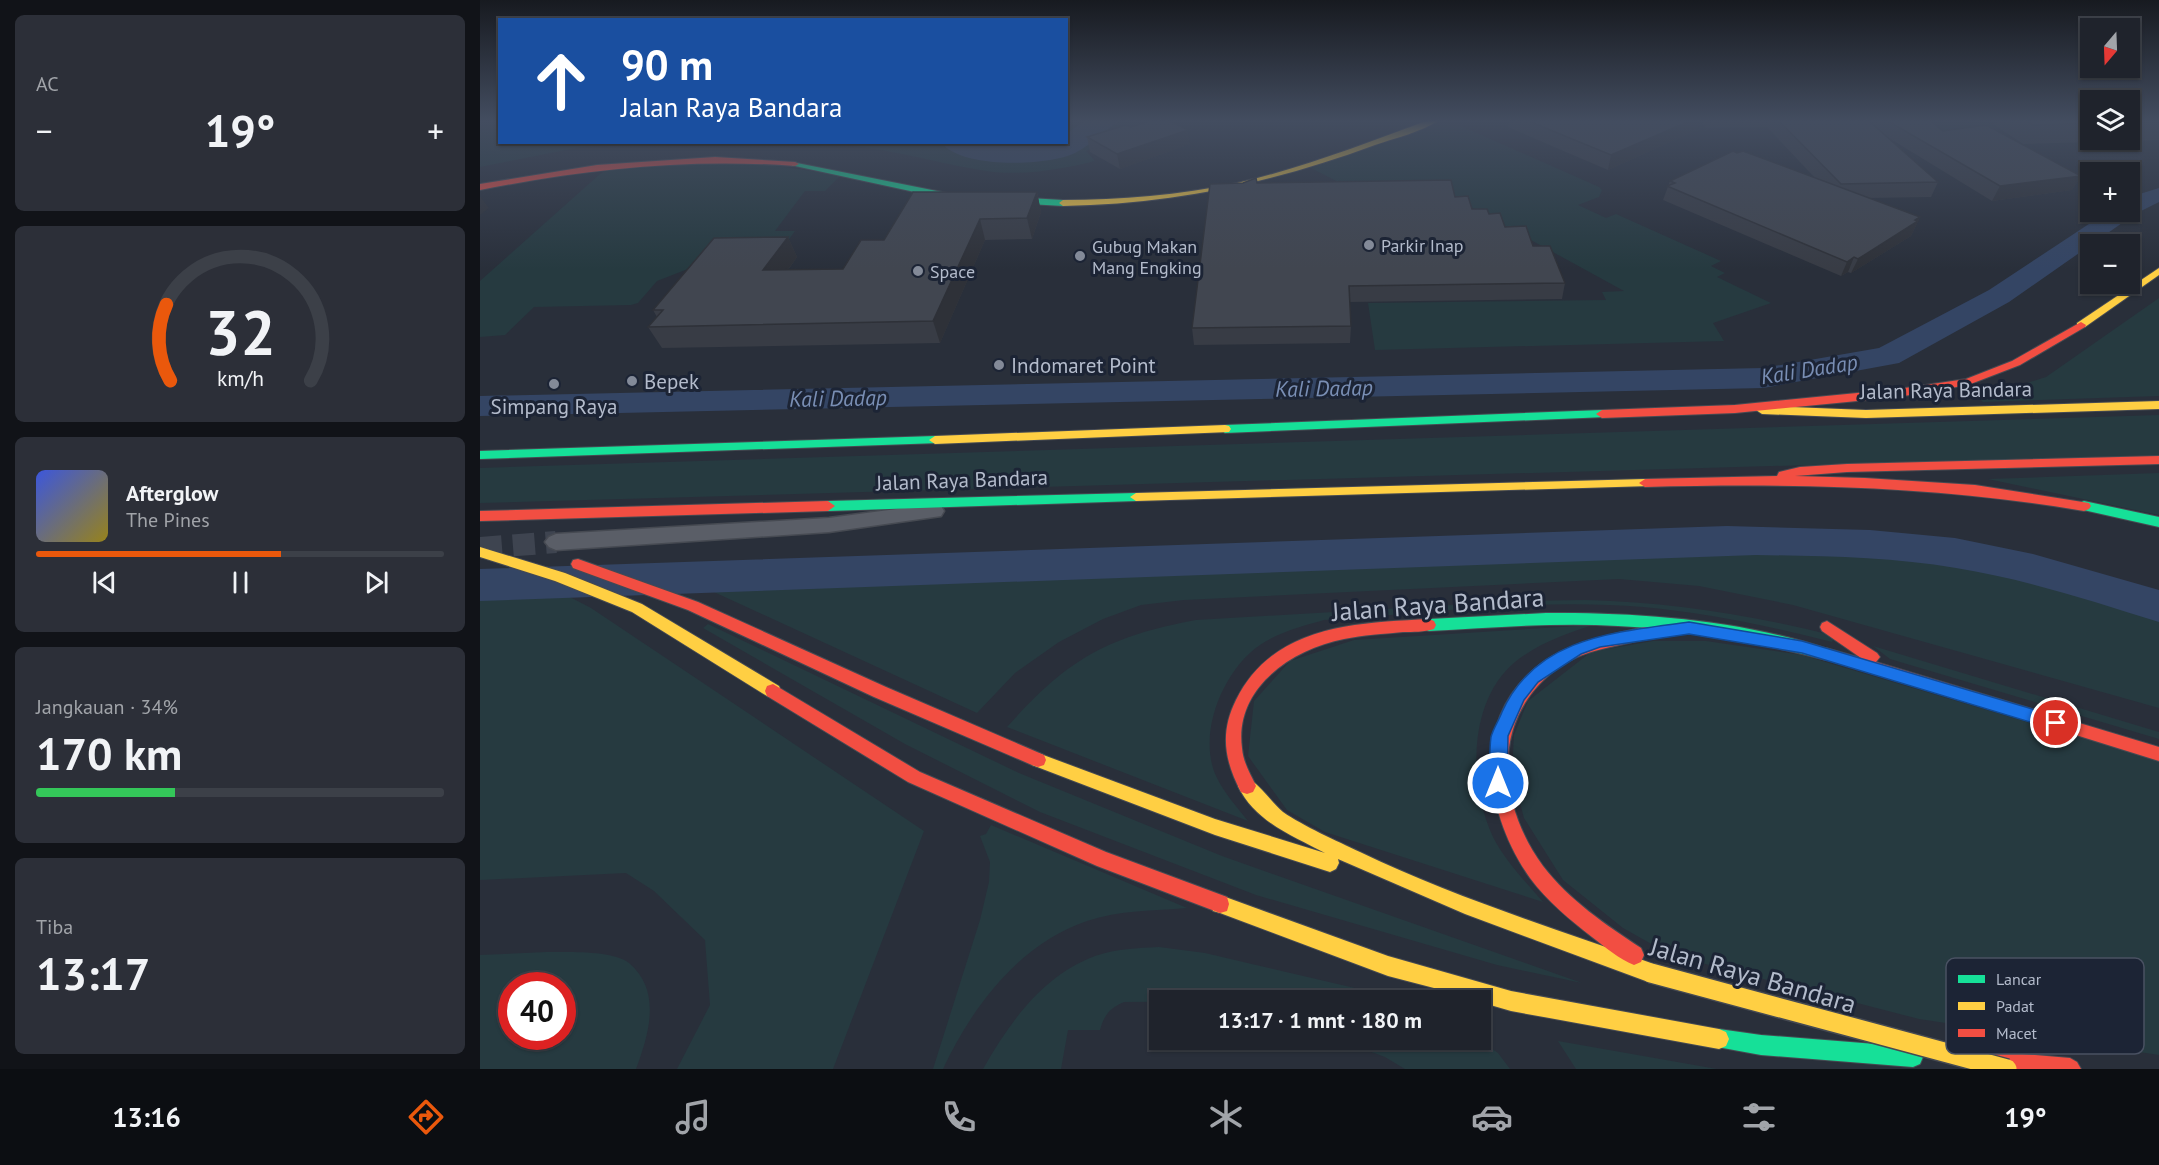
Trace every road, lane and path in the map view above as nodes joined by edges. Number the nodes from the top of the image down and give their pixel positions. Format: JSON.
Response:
{"nodes":[{"id":1,"x":502,"y":170,"type":"edge"},
{"id":2,"x":567,"y":170,"type":"edge"},
{"id":3,"x":832,"y":170,"type":"edge"},
{"id":4,"x":1289,"y":170,"type":"edge"},
{"id":5,"x":480,"y":175,"type":"edge"},
{"id":6,"x":480,"y":187,"type":"edge"},
{"id":7,"x":2159,"y":271,"type":"edge"},
{"id":8,"x":2159,"y":405,"type":"edge"},
{"id":9,"x":1735,"y":409,"type":"junction"},
{"id":10,"x":480,"y":455,"type":"edge"},
{"id":11,"x":2159,"y":460,"type":"edge"},
{"id":12,"x":1768,"y":479,"type":"junction"},
{"id":13,"x":1027,"y":499,"type":"junction"},
{"id":14,"x":480,"y":516,"type":"edge"},
{"id":15,"x":2159,"y":522,"type":"edge"},
{"id":16,"x":480,"y":550,"type":"edge"},
{"id":17,"x":563,"y":555,"type":"joint"},
{"id":18,"x":1827,"y":627,"type":"dead end"},
{"id":19,"x":1689,"y":628,"type":"junction"},
{"id":20,"x":1900,"y":675,"type":"junction"},
{"id":21,"x":2159,"y":754,"type":"edge"},
{"id":22,"x":1417,"y":887,"type":"junction"},
{"id":23,"x":1919,"y":1058,"type":"junction"},
{"id":24,"x":2007,"y":1069,"type":"edge"},
{"id":25,"x":2070,"y":1069,"type":"edge"}],
"edges":[{"from":1,"to":5,"type":"street"},
{"from":2,"to":6,"type":"street"},
{"from":3,"to":4,"type":"street"},
{"from":7,"to":9,"type":"street","name":"Jalan Raya Bandara"},
{"from":8,"to":9,"type":"street","name":"Jalan Raya Bandara"},
{"from":9,"to":10,"type":"street","name":"Jalan Raya Bandara"},
{"from":11,"to":12,"type":"street","name":"Jalan Raya Bandara"},
{"from":12,"to":13,"type":"street","name":"Jalan Raya Bandara"},
{"from":12,"to":15,"type":"street","name":"Jalan Raya Bandara"},
{"from":13,"to":14,"type":"street","name":"Jalan Raya Bandara"},
{"from":13,"to":17,"type":"street"},
{"from":16,"to":23,"type":"street"},
{"from":17,"to":22,"type":"street"},
{"from":18,"to":20,"type":"street"},
{"from":19,"to":20,"type":"street","name":"Jalan Raya Bandara"},
{"from":19,"to":22,"type":"street","name":"Jalan Raya Bandara"},
{"from":19,"to":23,"type":"street"},
{"from":20,"to":21,"type":"street","name":"Jalan Raya Bandara"},
{"from":22,"to":24,"type":"street","name":"Jalan Raya Bandara","bridge":true},
{"from":23,"to":25,"type":"street"}]}
